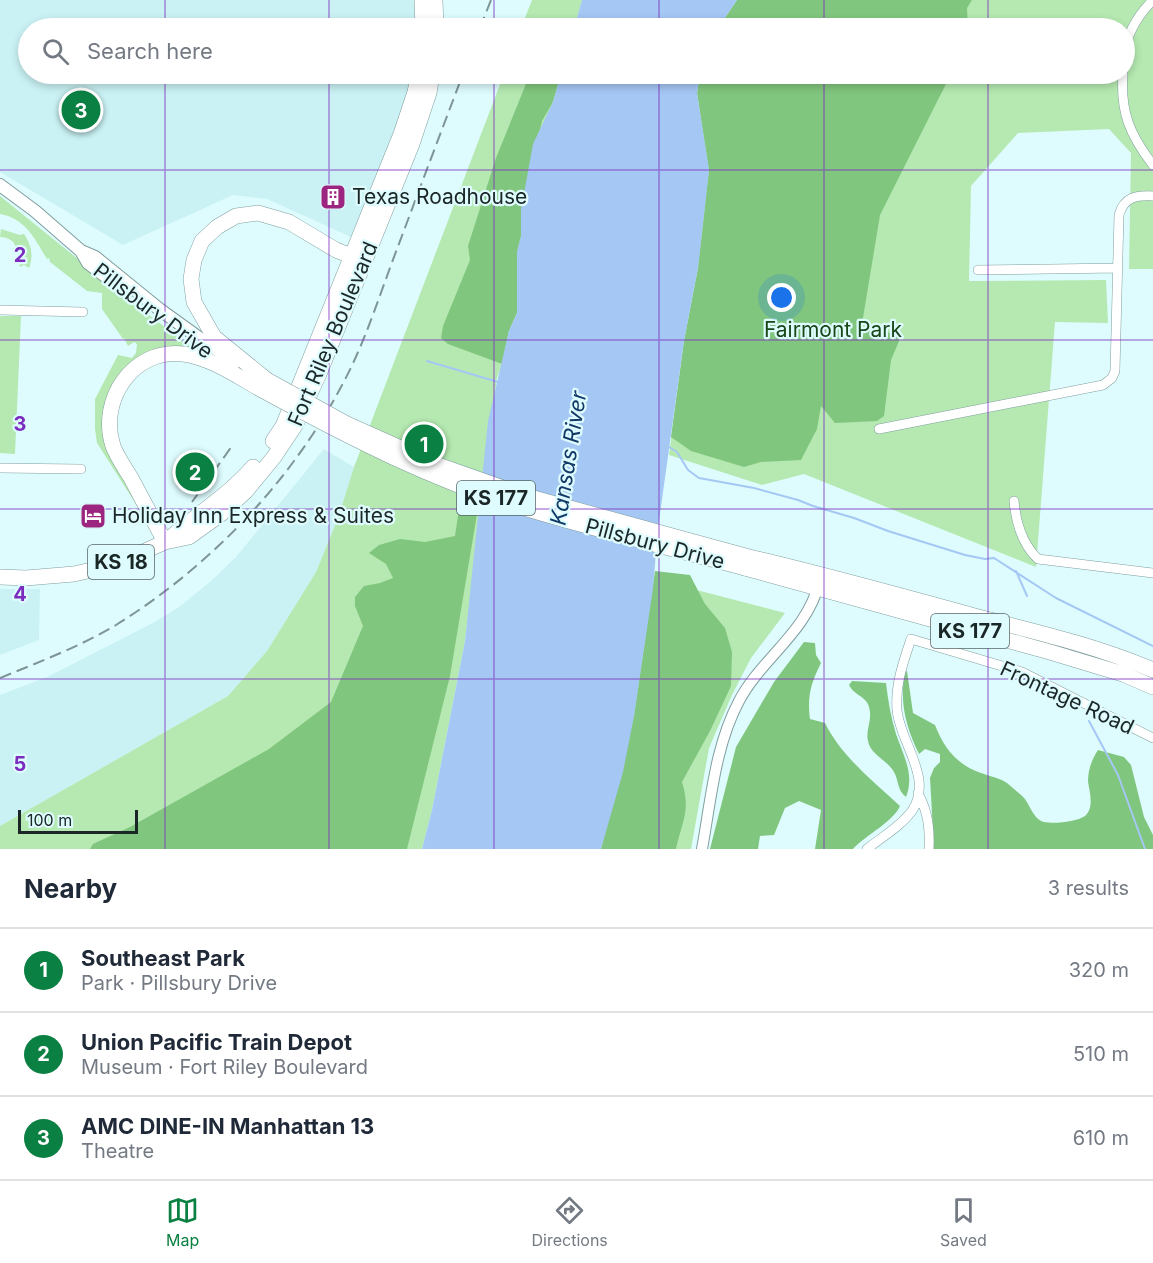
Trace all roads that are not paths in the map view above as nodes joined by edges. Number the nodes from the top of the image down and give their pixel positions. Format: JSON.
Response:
{"nodes":[{"id":1,"x":422,"y":0,"type":"edge"},
{"id":2,"x":435,"y":0,"type":"edge"},
{"id":3,"x":1153,"y":0,"type":"edge"},
{"id":4,"x":423,"y":18,"type":"edge"},
{"id":5,"x":436,"y":18,"type":"edge"},
{"id":6,"x":1135,"y":24,"type":"edge"},
{"id":7,"x":416,"y":84,"type":"edge"},
{"id":8,"x":430,"y":84,"type":"edge"},
{"id":9,"x":1122,"y":84,"type":"edge"},
{"id":10,"x":1153,"y":165,"type":"edge"},
{"id":11,"x":0,"y":185,"type":"edge"},
{"id":12,"x":1153,"y":196,"type":"edge"},
{"id":13,"x":359,"y":259,"type":"junction"},
{"id":14,"x":1118,"y":268,"type":"junction"},
{"id":15,"x":978,"y":270,"type":"dead end"},
{"id":16,"x":0,"y":310,"type":"edge"},
{"id":17,"x":82,"y":312,"type":"dead end"},
{"id":18,"x":265,"y":385,"type":"junction"},
{"id":19,"x":879,"y":429,"type":"dead end"},
{"id":20,"x":0,"y":468,"type":"edge"},
{"id":21,"x":81,"y":469,"type":"dead end"},
{"id":22,"x":1014,"y":501,"type":"dead end"},
{"id":23,"x":165,"y":542,"type":"junction"},
{"id":24,"x":1153,"y":573,"type":"edge"},
{"id":25,"x":0,"y":577,"type":"edge"},
{"id":26,"x":819,"y":582,"type":"junction"},
{"id":27,"x":1153,"y":670,"type":"edge"},
{"id":28,"x":1153,"y":687,"type":"edge"},
{"id":29,"x":1153,"y":738,"type":"edge"},
{"id":30,"x":918,"y":793,"type":"junction"},
{"id":31,"x":702,"y":849,"type":"edge"},
{"id":32,"x":867,"y":849,"type":"edge"},
{"id":33,"x":929,"y":849,"type":"edge"}],
"edges":[{"from":1,"to":4,"type":"highway"},
{"from":2,"to":5,"type":"highway"},
{"from":3,"to":6,"type":"street"},
{"from":7,"to":13,"type":"highway","name":"Fort Riley Boulevard"},
{"from":8,"to":13,"type":"highway","name":"Fort Riley Boulevard"},
{"from":9,"to":10,"type":"street"},
{"from":11,"to":18,"type":"main road","name":"Pillsbury Drive"},
{"from":12,"to":14,"type":"street"},
{"from":13,"to":18,"type":"highway","number":"KS 177"},
{"from":13,"to":23,"type":"highway","name":"Fort Riley Boulevard"},
{"from":14,"to":15,"type":"street"},
{"from":14,"to":19,"type":"street"},
{"from":16,"to":17,"type":"street"},
{"from":18,"to":23,"type":"highway","number":"KS 177"},
{"from":18,"to":26,"type":"highway","name":"Pillsbury Drive","number":"KS 177","bridge":true},
{"from":20,"to":21,"type":"street"},
{"from":22,"to":24,"type":"street"},
{"from":23,"to":25,"type":"highway","name":"Fort Riley Boulevard","number":"KS 18"},
{"from":26,"to":27,"type":"highway","name":"Pillsbury Drive","number":"KS 177"},
{"from":26,"to":28,"type":"highway","name":"Pillsbury Drive","number":"KS 177"},
{"from":26,"to":31,"type":"street"},
{"from":29,"to":30,"type":"street","name":"Frontage Road"},
{"from":30,"to":32,"type":"street"},
{"from":30,"to":33,"type":"street"}]}
